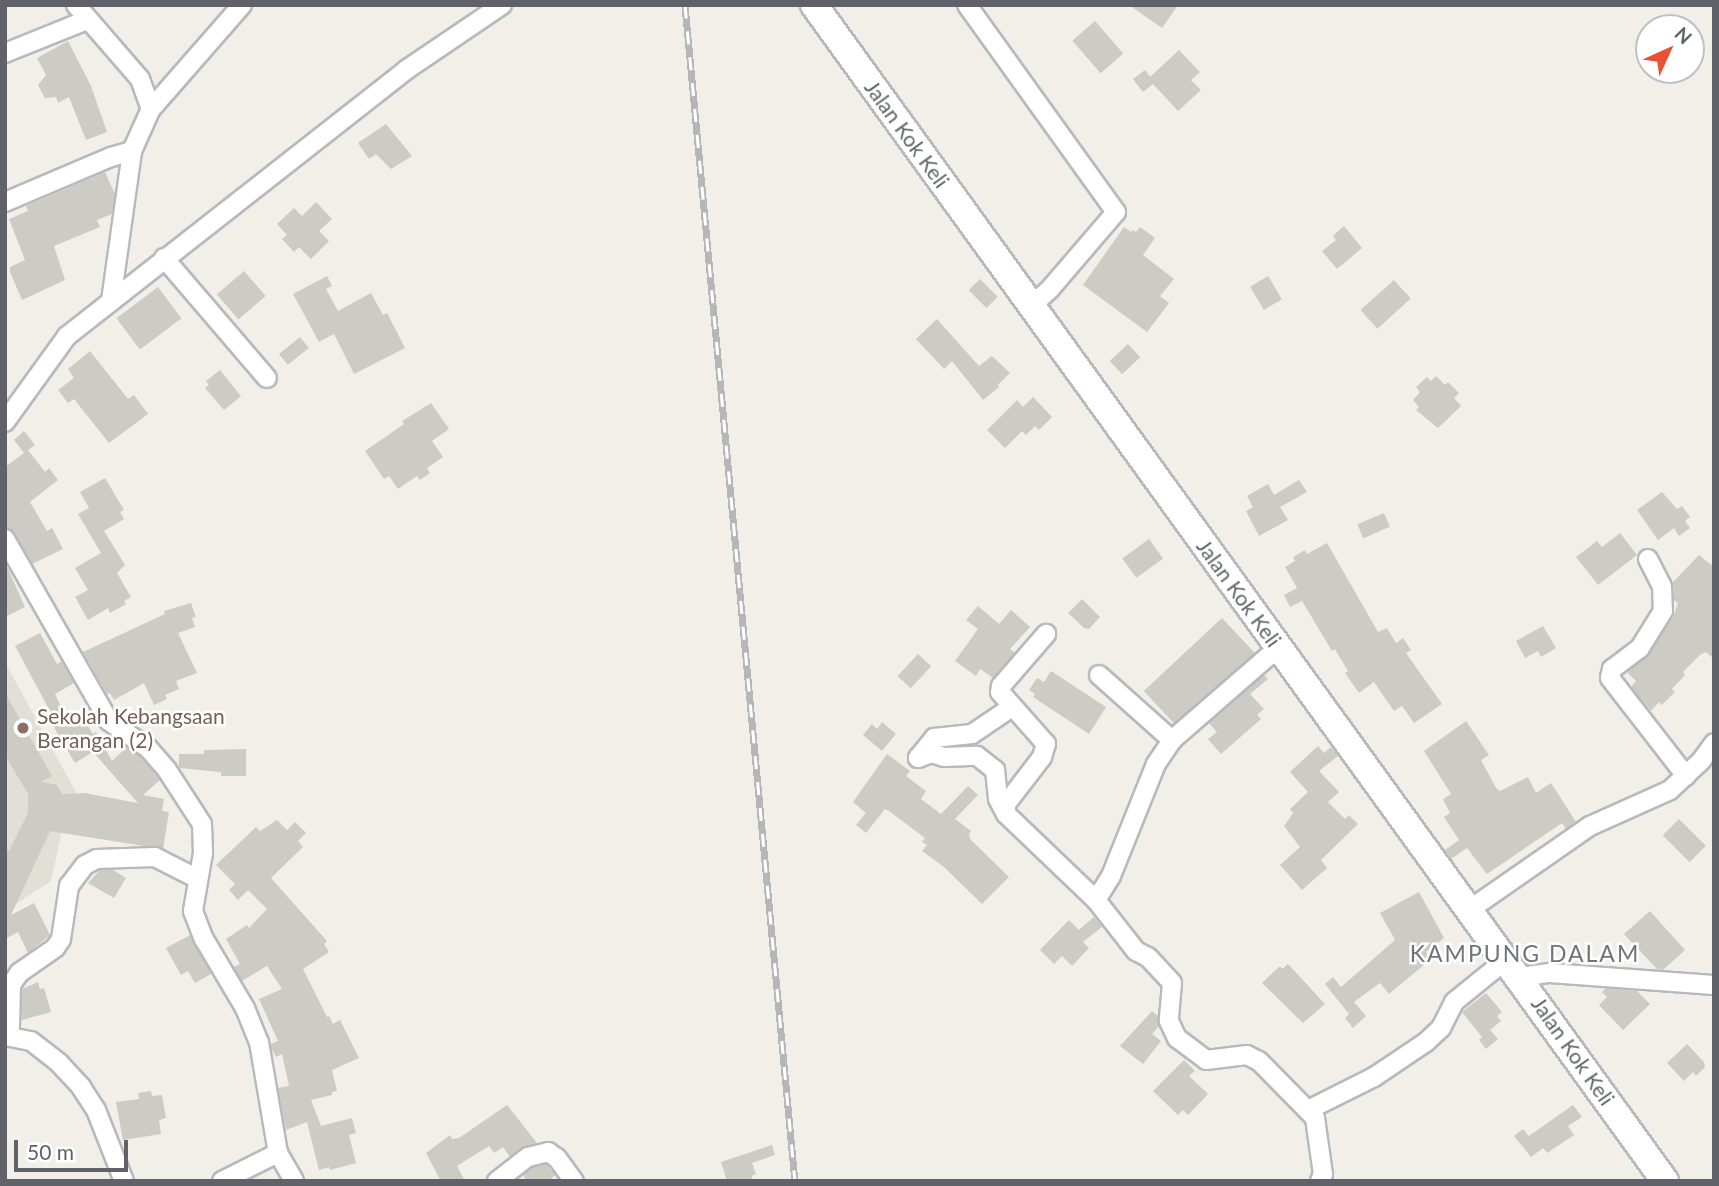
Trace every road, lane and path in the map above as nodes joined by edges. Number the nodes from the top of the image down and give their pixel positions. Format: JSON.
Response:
{"nodes":[{"id":1,"x":76,"y":5,"type":"edge"},
{"id":2,"x":242,"y":5,"type":"edge"},
{"id":3,"x":502,"y":5,"type":"edge"},
{"id":4,"x":814,"y":5,"type":"edge"},
{"id":5,"x":967,"y":5,"type":"edge"},
{"id":6,"x":87,"y":20,"type":"junction"},
{"id":7,"x":5,"y":53,"type":"edge"},
{"id":8,"x":151,"y":108,"type":"junction"},
{"id":9,"x":132,"y":151,"type":"junction"},
{"id":10,"x":5,"y":202,"type":"edge"},
{"id":11,"x":164,"y":258,"type":"junction"},
{"id":12,"x":111,"y":300,"type":"junction"},
{"id":13,"x":1031,"y":306,"type":"junction"},
{"id":14,"x":267,"y":378,"type":"dead end"},
{"id":15,"x":5,"y":422,"type":"edge"},
{"id":16,"x":5,"y":539,"type":"edge"},
{"id":17,"x":1648,"y":559,"type":"dead end"},
{"id":18,"x":1046,"y":634,"type":"dead end"},
{"id":19,"x":1278,"y":648,"type":"junction"},
{"id":20,"x":1099,"y":675,"type":"dead end"},
{"id":21,"x":1012,"y":706,"type":"junction"},
{"id":22,"x":1172,"y":740,"type":"junction"},
{"id":23,"x":1714,"y":743,"type":"edge"},
{"id":24,"x":1686,"y":776,"type":"junction"},
{"id":25,"x":1006,"y":814,"type":"junction"},
{"id":26,"x":196,"y":878,"type":"junction"},
{"id":27,"x":1096,"y":900,"type":"junction"},
{"id":28,"x":1469,"y":910,"type":"junction"},
{"id":29,"x":1513,"y":968,"type":"junction"},
{"id":30,"x":1714,"y":985,"type":"edge"},
{"id":31,"x":5,"y":1036,"type":"edge"},
{"id":32,"x":1308,"y":1110,"type":"junction"},
{"id":33,"x":278,"y":1153,"type":"junction"},
{"id":34,"x":124,"y":1181,"type":"edge"},
{"id":35,"x":222,"y":1181,"type":"edge"},
{"id":36,"x":294,"y":1181,"type":"edge"},
{"id":37,"x":497,"y":1181,"type":"edge"},
{"id":38,"x":573,"y":1181,"type":"edge"},
{"id":39,"x":1320,"y":1181,"type":"edge"},
{"id":40,"x":1665,"y":1181,"type":"edge"}],
"edges":[{"from":1,"to":6,"type":"street"},
{"from":2,"to":8,"type":"street"},
{"from":3,"to":11,"type":"street"},
{"from":4,"to":13,"type":"street","name":"Jalan Kok Keli"},
{"from":5,"to":13,"type":"street"},
{"from":6,"to":7,"type":"street"},
{"from":6,"to":8,"type":"street"},
{"from":8,"to":9,"type":"street"},
{"from":9,"to":10,"type":"street"},
{"from":9,"to":12,"type":"street"},
{"from":11,"to":12,"type":"street"},
{"from":11,"to":14,"type":"street"},
{"from":12,"to":15,"type":"street"},
{"from":13,"to":19,"type":"street","name":"Jalan Kok Keli"},
{"from":16,"to":26,"type":"street"},
{"from":17,"to":24,"type":"street"},
{"from":18,"to":21,"type":"street"},
{"from":19,"to":22,"type":"street"},
{"from":19,"to":28,"type":"street","name":"Jalan Kok Keli"},
{"from":20,"to":22,"type":"street"},
{"from":21,"to":25,"type":"street"},
{"from":21,"to":25,"type":"street"},
{"from":22,"to":27,"type":"street"},
{"from":23,"to":24,"type":"street"},
{"from":24,"to":28,"type":"street"},
{"from":25,"to":27,"type":"street"},
{"from":26,"to":31,"type":"street"},
{"from":26,"to":33,"type":"street"},
{"from":27,"to":32,"type":"street"},
{"from":28,"to":29,"type":"street","name":"Jalan Kok Keli"},
{"from":29,"to":30,"type":"street"},
{"from":29,"to":32,"type":"street"},
{"from":29,"to":40,"type":"street","name":"Jalan Kok Keli"},
{"from":31,"to":34,"type":"street"},
{"from":32,"to":39,"type":"street"},
{"from":33,"to":35,"type":"street"},
{"from":33,"to":36,"type":"street"},
{"from":37,"to":38,"type":"street"}]}
